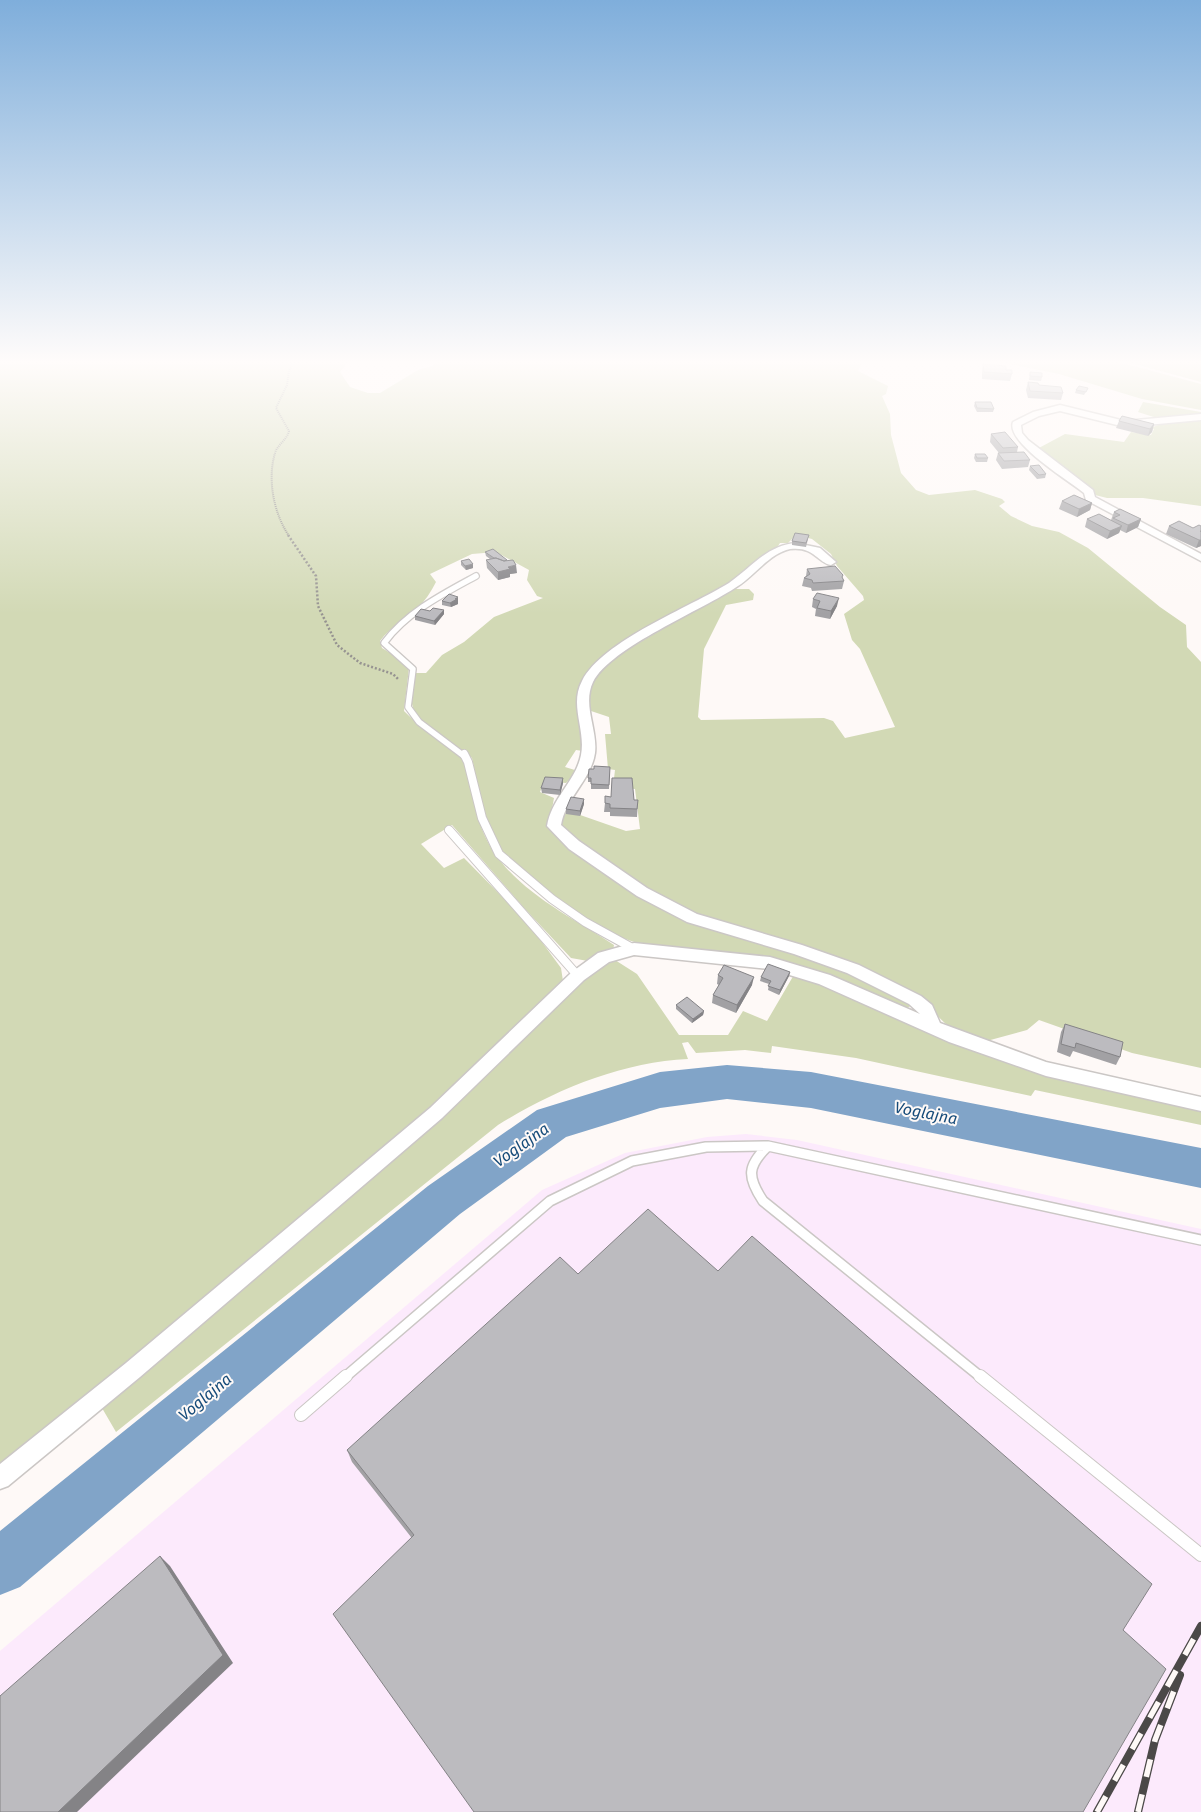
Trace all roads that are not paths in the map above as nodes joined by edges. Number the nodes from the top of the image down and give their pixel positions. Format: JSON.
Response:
{"nodes":[{"id":1,"x":1029,"y":446,"type":"edge"},
{"id":2,"x":1201,"y":558,"type":"edge"},
{"id":3,"x":831,"y":562,"type":"dead end"},
{"id":4,"x":476,"y":576,"type":"dead end"},
{"id":5,"x":449,"y":830,"type":"dead end"},
{"id":6,"x":634,"y":949,"type":"junction"},
{"id":7,"x":578,"y":976,"type":"junction"},
{"id":8,"x":934,"y":1028,"type":"junction"},
{"id":9,"x":1201,"y":1104,"type":"edge"},
{"id":10,"x":768,"y":1146,"type":"junction"},
{"id":11,"x":1201,"y":1240,"type":"edge"},
{"id":12,"x":301,"y":1415,"type":"dead end"},
{"id":13,"x":0,"y":1478,"type":"edge"},
{"id":14,"x":1201,"y":1555,"type":"edge"}],
"edges":[{"from":1,"to":2,"type":"street"},
{"from":3,"to":8,"type":"street"},
{"from":4,"to":6,"type":"lane"},
{"from":5,"to":7,"type":"lane"},
{"from":6,"to":7,"type":"street"},
{"from":6,"to":8,"type":"street"},
{"from":7,"to":13,"type":"street"},
{"from":8,"to":9,"type":"street"},
{"from":10,"to":11,"type":"lane"},
{"from":10,"to":12,"type":"lane"},
{"from":10,"to":14,"type":"lane"}]}
